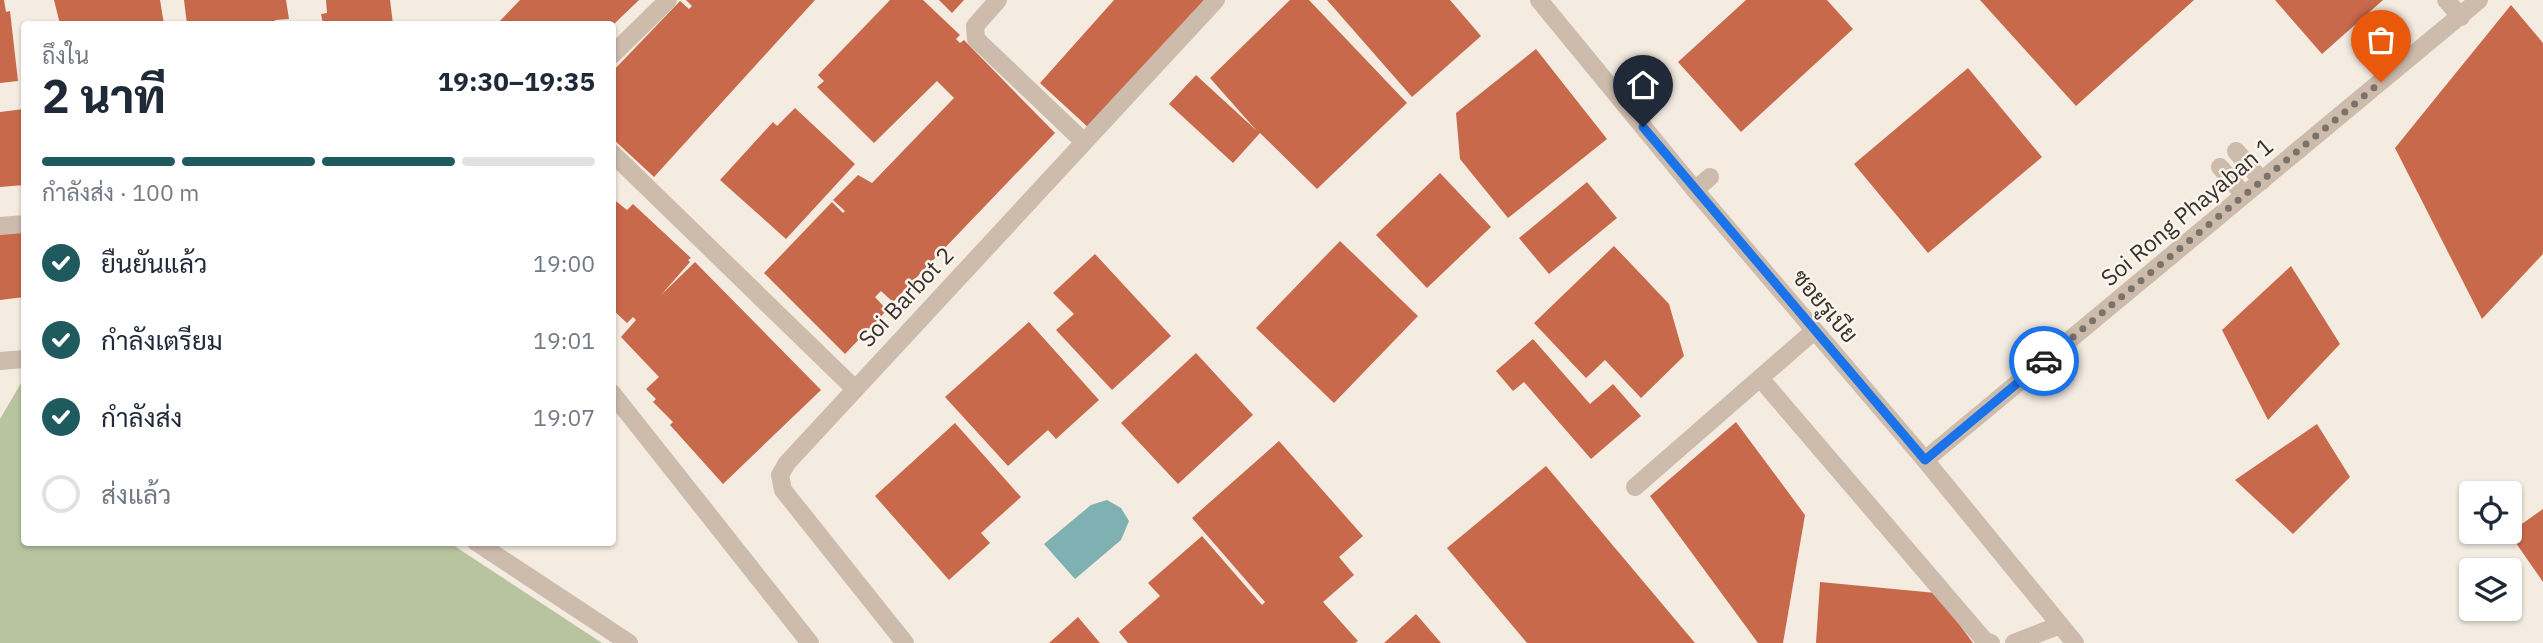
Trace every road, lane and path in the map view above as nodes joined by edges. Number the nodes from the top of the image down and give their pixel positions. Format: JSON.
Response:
{"nodes":[{"id":1,"x":668,"y":0,"type":"edge"},
{"id":2,"x":998,"y":0,"type":"edge"},
{"id":3,"x":1216,"y":0,"type":"edge"},
{"id":4,"x":1539,"y":0,"type":"edge"},
{"id":5,"x":2446,"y":0,"type":"edge"},
{"id":6,"x":2479,"y":0,"type":"edge"},
{"id":7,"x":2461,"y":17,"type":"junction"},
{"id":8,"x":616,"y":51,"type":"edge"},
{"id":9,"x":1083,"y":141,"type":"junction"},
{"id":10,"x":2236,"y":151,"type":"dead end"},
{"id":11,"x":616,"y":157,"type":"edge"},
{"id":12,"x":2220,"y":167,"type":"dead end"},
{"id":13,"x":1710,"y":177,"type":"dead end"},
{"id":14,"x":2262,"y":181,"type":"junction"},
{"id":15,"x":1695,"y":190,"type":"junction"},
{"id":16,"x":2244,"y":195,"type":"junction"},
{"id":17,"x":21,"y":224,"type":"edge"},
{"id":18,"x":0,"y":226,"type":"edge"},
{"id":19,"x":1814,"y":331,"type":"junction"},
{"id":20,"x":21,"y":359,"type":"edge"},
{"id":21,"x":0,"y":361,"type":"edge"},
{"id":22,"x":1760,"y":378,"type":"junction"},
{"id":23,"x":855,"y":388,"type":"junction"},
{"id":24,"x":616,"y":398,"type":"edge"},
{"id":25,"x":1925,"y":460,"type":"junction"},
{"id":26,"x":1635,"y":487,"type":"dead end"},
{"id":27,"x":482,"y":546,"type":"edge"},
{"id":28,"x":2060,"y":625,"type":"junction"},
{"id":29,"x":629,"y":643,"type":"edge"},
{"id":30,"x":810,"y":643,"type":"edge"},
{"id":31,"x":905,"y":643,"type":"edge"},
{"id":32,"x":1991,"y":643,"type":"edge"},
{"id":33,"x":2014,"y":643,"type":"edge"},
{"id":34,"x":2075,"y":643,"type":"edge"}],
"edges":[{"from":1,"to":8,"type":"street"},
{"from":2,"to":9,"type":"street"},
{"from":3,"to":9,"type":"street","name":"Soi Barbot 2"},
{"from":4,"to":15,"type":"street","name":"ซอยรูเบีย"},
{"from":5,"to":7,"type":"street"},
{"from":6,"to":7,"type":"street","name":"Soi Rong Phayaban 1"},
{"from":7,"to":14,"type":"street","name":"Soi Rong Phayaban 1"},
{"from":9,"to":23,"type":"street","name":"Soi Barbot 2"},
{"from":10,"to":14,"type":"street"},
{"from":11,"to":23,"type":"street"},
{"from":12,"to":16,"type":"street"},
{"from":13,"to":15,"type":"street"},
{"from":14,"to":16,"type":"street","name":"Soi Rong Phayaban 1"},
{"from":15,"to":19,"type":"street","name":"ซอยรูเบีย"},
{"from":16,"to":25,"type":"street","name":"Soi Rong Phayaban 1"},
{"from":17,"to":18,"type":"street"},
{"from":19,"to":22,"type":"street"},
{"from":19,"to":25,"type":"street","name":"ซอยรูเบีย"},
{"from":20,"to":21,"type":"street"},
{"from":22,"to":26,"type":"street"},
{"from":22,"to":32,"type":"street"},
{"from":23,"to":31,"type":"street","name":"Soi Barbot 2"},
{"from":24,"to":30,"type":"street"},
{"from":25,"to":28,"type":"street","name":"ซอยรูเบีย"},
{"from":27,"to":29,"type":"street"},
{"from":28,"to":33,"type":"street"},
{"from":28,"to":34,"type":"street","name":"ซอยรูเบีย"}]}
